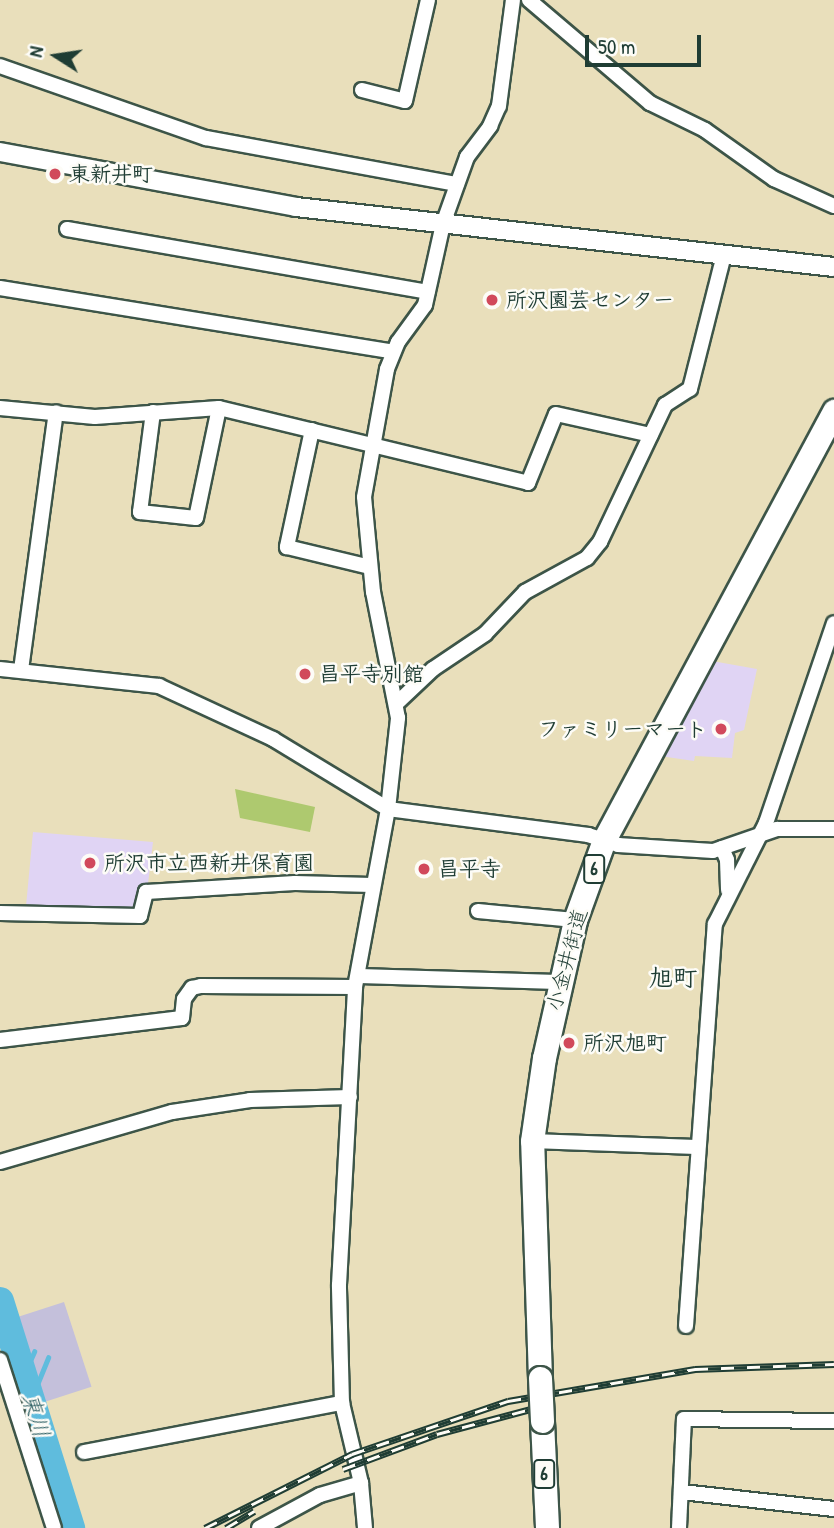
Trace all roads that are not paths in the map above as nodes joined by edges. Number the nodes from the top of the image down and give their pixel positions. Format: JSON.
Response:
{"nodes":[{"id":1,"x":428,"y":0,"type":"edge"},
{"id":2,"x":513,"y":0,"type":"edge"},
{"id":3,"x":529,"y":0,"type":"edge"},
{"id":4,"x":0,"y":66,"type":"edge"},
{"id":5,"x":362,"y":90,"type":"dead end"},
{"id":6,"x":0,"y":152,"type":"edge"},
{"id":7,"x":457,"y":184,"type":"junction"},
{"id":8,"x":834,"y":206,"type":"edge"},
{"id":9,"x":443,"y":224,"type":"junction"},
{"id":10,"x":67,"y":229,"type":"dead end"},
{"id":11,"x":724,"y":255,"type":"junction"},
{"id":12,"x":834,"y":267,"type":"edge"},
{"id":13,"x":0,"y":288,"type":"edge"},
{"id":14,"x":428,"y":292,"type":"junction"},
{"id":15,"x":393,"y":352,"type":"junction"},
{"id":16,"x":0,"y":408,"type":"edge"},
{"id":17,"x":219,"y":408,"type":"junction"},
{"id":18,"x":834,"y":411,"type":"edge"},
{"id":19,"x":56,"y":412,"type":"junction"},
{"id":20,"x":153,"y":412,"type":"junction"},
{"id":21,"x":312,"y":430,"type":"junction"},
{"id":22,"x":651,"y":435,"type":"junction"},
{"id":23,"x":370,"y":447,"type":"junction"},
{"id":24,"x":370,"y":567,"type":"junction"},
{"id":25,"x":834,"y":624,"type":"edge"},
{"id":26,"x":0,"y":669,"type":"edge"},
{"id":27,"x":21,"y":670,"type":"junction"},
{"id":28,"x":396,"y":704,"type":"junction"},
{"id":29,"x":388,"y":809,"type":"junction"},
{"id":30,"x":834,"y":829,"type":"edge"},
{"id":31,"x":761,"y":832,"type":"junction"},
{"id":32,"x":604,"y":840,"type":"junction"},
{"id":33,"x":722,"y":848,"type":"junction"},
{"id":34,"x":372,"y":885,"type":"junction"},
{"id":35,"x":728,"y":892,"type":"junction"},
{"id":36,"x":478,"y":911,"type":"dead end"},
{"id":37,"x":0,"y":913,"type":"edge"},
{"id":38,"x":575,"y":920,"type":"junction"},
{"id":39,"x":357,"y":981,"type":"junction"},
{"id":40,"x":559,"y":982,"type":"junction"},
{"id":41,"x":0,"y":1040,"type":"edge"},
{"id":42,"x":350,"y":1097,"type":"junction"},
{"id":43,"x":533,"y":1141,"type":"junction"},
{"id":44,"x":696,"y":1147,"type":"junction"},
{"id":45,"x":0,"y":1162,"type":"edge"},
{"id":46,"x":686,"y":1326,"type":"dead end"},
{"id":47,"x":0,"y":1360,"type":"edge"},
{"id":48,"x":342,"y":1404,"type":"junction"},
{"id":49,"x":834,"y":1421,"type":"edge"},
{"id":50,"x":84,"y":1452,"type":"dead end"},
{"id":51,"x":360,"y":1483,"type":"junction"},
{"id":52,"x":681,"y":1492,"type":"junction"},
{"id":53,"x":834,"y":1509,"type":"edge"},
{"id":54,"x":54,"y":1528,"type":"edge"},
{"id":55,"x":259,"y":1528,"type":"edge"},
{"id":56,"x":365,"y":1528,"type":"edge"},
{"id":57,"x":547,"y":1528,"type":"edge"},
{"id":58,"x":680,"y":1528,"type":"edge"}],
"edges":[{"from":1,"to":5,"type":"street"},
{"from":2,"to":7,"type":"street"},
{"from":3,"to":8,"type":"street"},
{"from":4,"to":7,"type":"street"},
{"from":6,"to":9,"type":"street"},
{"from":7,"to":9,"type":"street"},
{"from":9,"to":11,"type":"street"},
{"from":9,"to":14,"type":"street"},
{"from":10,"to":14,"type":"street"},
{"from":11,"to":12,"type":"street"},
{"from":11,"to":22,"type":"street"},
{"from":13,"to":15,"type":"street"},
{"from":14,"to":15,"type":"street"},
{"from":15,"to":23,"type":"street"},
{"from":16,"to":19,"type":"street"},
{"from":17,"to":20,"type":"street"},
{"from":17,"to":20,"type":"street"},
{"from":17,"to":21,"type":"street"},
{"from":18,"to":32,"type":"main road","name":"小金井街道","number":"6"},
{"from":19,"to":20,"type":"street"},
{"from":19,"to":27,"type":"street"},
{"from":21,"to":23,"type":"street"},
{"from":21,"to":24,"type":"street"},
{"from":22,"to":23,"type":"street"},
{"from":22,"to":28,"type":"street"},
{"from":23,"to":24,"type":"street"},
{"from":24,"to":28,"type":"street"},
{"from":25,"to":31,"type":"street"},
{"from":26,"to":27,"type":"street"},
{"from":27,"to":29,"type":"street"},
{"from":28,"to":29,"type":"street"},
{"from":29,"to":32,"type":"street"},
{"from":29,"to":34,"type":"street"},
{"from":30,"to":31,"type":"street"},
{"from":31,"to":33,"type":"street"},
{"from":31,"to":35,"type":"street"},
{"from":32,"to":33,"type":"street"},
{"from":32,"to":38,"type":"main road","name":"小金井街道","number":"6"},
{"from":33,"to":35,"type":"street"},
{"from":34,"to":37,"type":"street"},
{"from":34,"to":39,"type":"street"},
{"from":35,"to":44,"type":"street"},
{"from":36,"to":38,"type":"street"},
{"from":38,"to":40,"type":"main road","name":"小金井街道","number":"6"},
{"from":39,"to":40,"type":"street"},
{"from":39,"to":41,"type":"street"},
{"from":39,"to":42,"type":"street"},
{"from":40,"to":43,"type":"main road","name":"小金井街道","number":"6"},
{"from":42,"to":45,"type":"street"},
{"from":42,"to":48,"type":"street"},
{"from":43,"to":44,"type":"street"},
{"from":43,"to":57,"type":"main road","name":"小金井街道","number":"6","bridge":true},
{"from":44,"to":46,"type":"street"},
{"from":47,"to":54,"type":"street"},
{"from":48,"to":50,"type":"street"},
{"from":48,"to":51,"type":"street"},
{"from":49,"to":52,"type":"street"},
{"from":51,"to":55,"type":"street"},
{"from":51,"to":56,"type":"street"},
{"from":52,"to":53,"type":"street"},
{"from":52,"to":58,"type":"street"}]}
